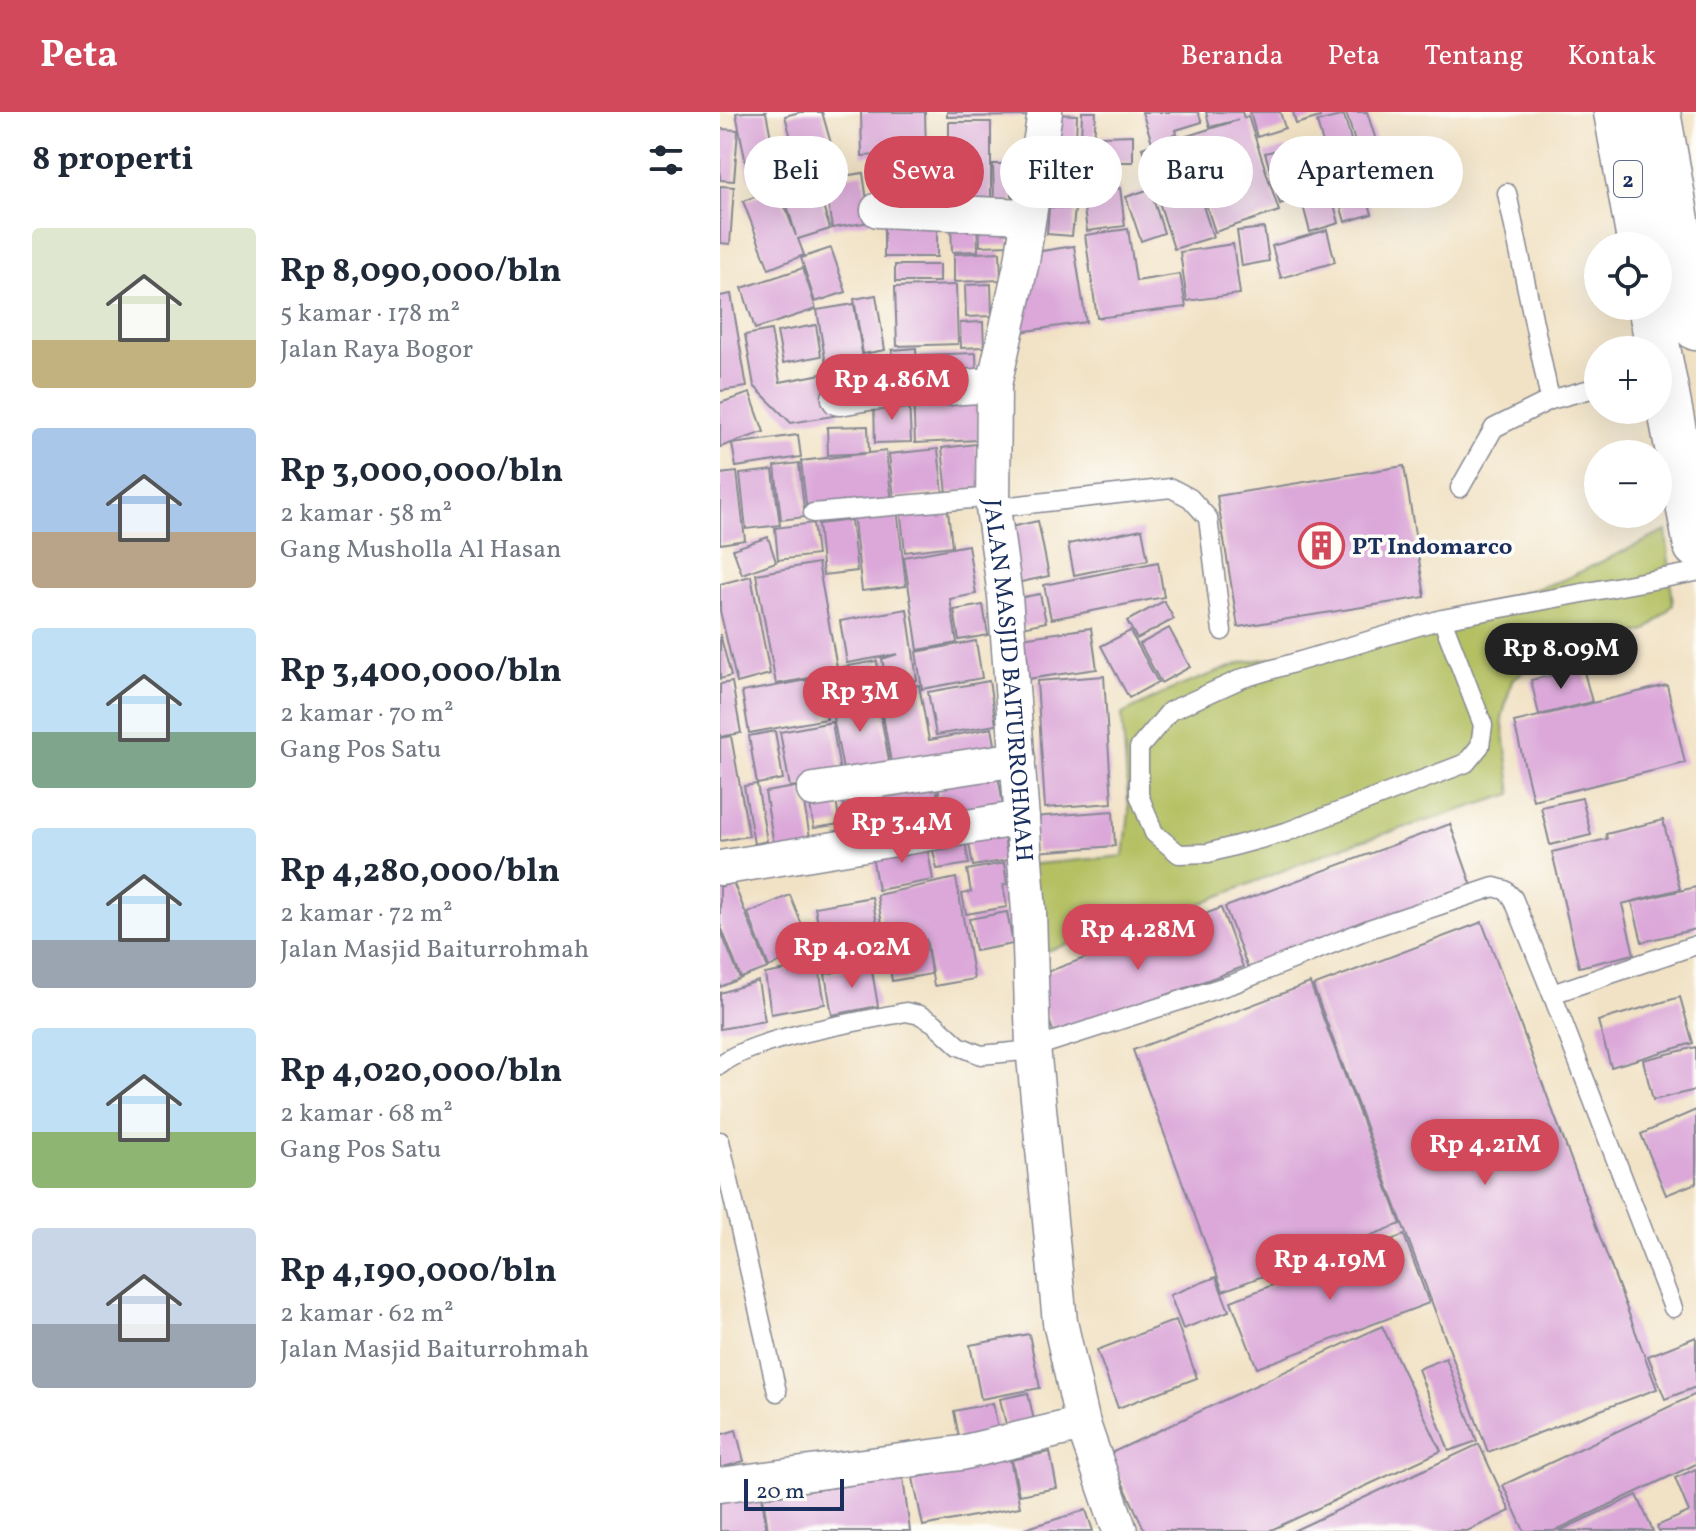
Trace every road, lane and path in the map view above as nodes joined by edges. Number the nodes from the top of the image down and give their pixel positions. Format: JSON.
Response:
{"nodes":[{"id":1,"x":1045,"y":112,"type":"edge"},
{"id":2,"x":1616,"y":112,"type":"edge"},
{"id":3,"x":1658,"y":112,"type":"edge"},
{"id":4,"x":1507,"y":193,"type":"dead end"},
{"id":5,"x":878,"y":210,"type":"dead end"},
{"id":6,"x":1028,"y":216,"type":"junction"},
{"id":7,"x":1637,"y":232,"type":"edge"},
{"id":8,"x":1696,"y":328,"type":"edge"},
{"id":9,"x":994,"y":385,"type":"junction"},
{"id":10,"x":1584,"y":391,"type":"edge"},
{"id":11,"x":839,"y":398,"type":"dead end"},
{"id":12,"x":1550,"y":400,"type":"junction"},
{"id":13,"x":1671,"y":424,"type":"edge"},
{"id":14,"x":1460,"y":488,"type":"dead end"},
{"id":15,"x":993,"y":502,"type":"junction"},
{"id":16,"x":813,"y":513,"type":"dead end"},
{"id":17,"x":1696,"y":546,"type":"edge"},
{"id":18,"x":1696,"y":572,"type":"edge"},
{"id":19,"x":1442,"y":619,"type":"junction"},
{"id":20,"x":1222,"y":631,"type":"dead end"},
{"id":21,"x":1018,"y":759,"type":"junction"},
{"id":22,"x":814,"y":790,"type":"dead end"},
{"id":23,"x":1022,"y":818,"type":"junction"},
{"id":24,"x":720,"y":868,"type":"edge"},
{"id":25,"x":1696,"y":945,"type":"edge"},
{"id":26,"x":1552,"y":994,"type":"junction"},
{"id":27,"x":1033,"y":1047,"type":"junction"},
{"id":28,"x":720,"y":1065,"type":"edge"},
{"id":29,"x":720,"y":1141,"type":"edge"},
{"id":30,"x":1673,"y":1308,"type":"dead end"},
{"id":31,"x":777,"y":1392,"type":"dead end"},
{"id":32,"x":1083,"y":1424,"type":"junction"},
{"id":33,"x":720,"y":1485,"type":"edge"},
{"id":34,"x":1120,"y":1531,"type":"edge"}],
"edges":[{"from":1,"to":6,"type":"street","name":"JALAN MASJID BAITURROHMAH"},
{"from":2,"to":7,"type":"highway","number":"2"},
{"from":3,"to":8,"type":"highway","number":"2"},
{"from":4,"to":12,"type":"lane"},
{"from":5,"to":6,"type":"street"},
{"from":6,"to":9,"type":"street","name":"JALAN MASJID BAITURROHMAH"},
{"from":9,"to":11,"type":"street"},
{"from":9,"to":15,"type":"street","name":"JALAN MASJID BAITURROHMAH"},
{"from":10,"to":12,"type":"lane"},
{"from":12,"to":14,"type":"lane"},
{"from":13,"to":17,"type":"highway"},
{"from":15,"to":16,"type":"lane"},
{"from":15,"to":20,"type":"lane"},
{"from":15,"to":21,"type":"street","name":"JALAN MASJID BAITURROHMAH"},
{"from":18,"to":19,"type":"lane"},
{"from":19,"to":19,"type":"lane"},
{"from":21,"to":22,"type":"street"},
{"from":21,"to":23,"type":"street","name":"JALAN MASJID BAITURROHMAH"},
{"from":23,"to":24,"type":"street"},
{"from":23,"to":27,"type":"street","name":"JALAN MASJID BAITURROHMAH"},
{"from":25,"to":26,"type":"lane"},
{"from":26,"to":27,"type":"lane"},
{"from":26,"to":30,"type":"lane"},
{"from":27,"to":28,"type":"lane"},
{"from":27,"to":32,"type":"street","name":"JALAN MASJID BAITURROHMAH"},
{"from":29,"to":31,"type":"lane"},
{"from":32,"to":33,"type":"street"},
{"from":32,"to":34,"type":"street","name":"JALAN MASJID BAITURROHMAH"}]}
